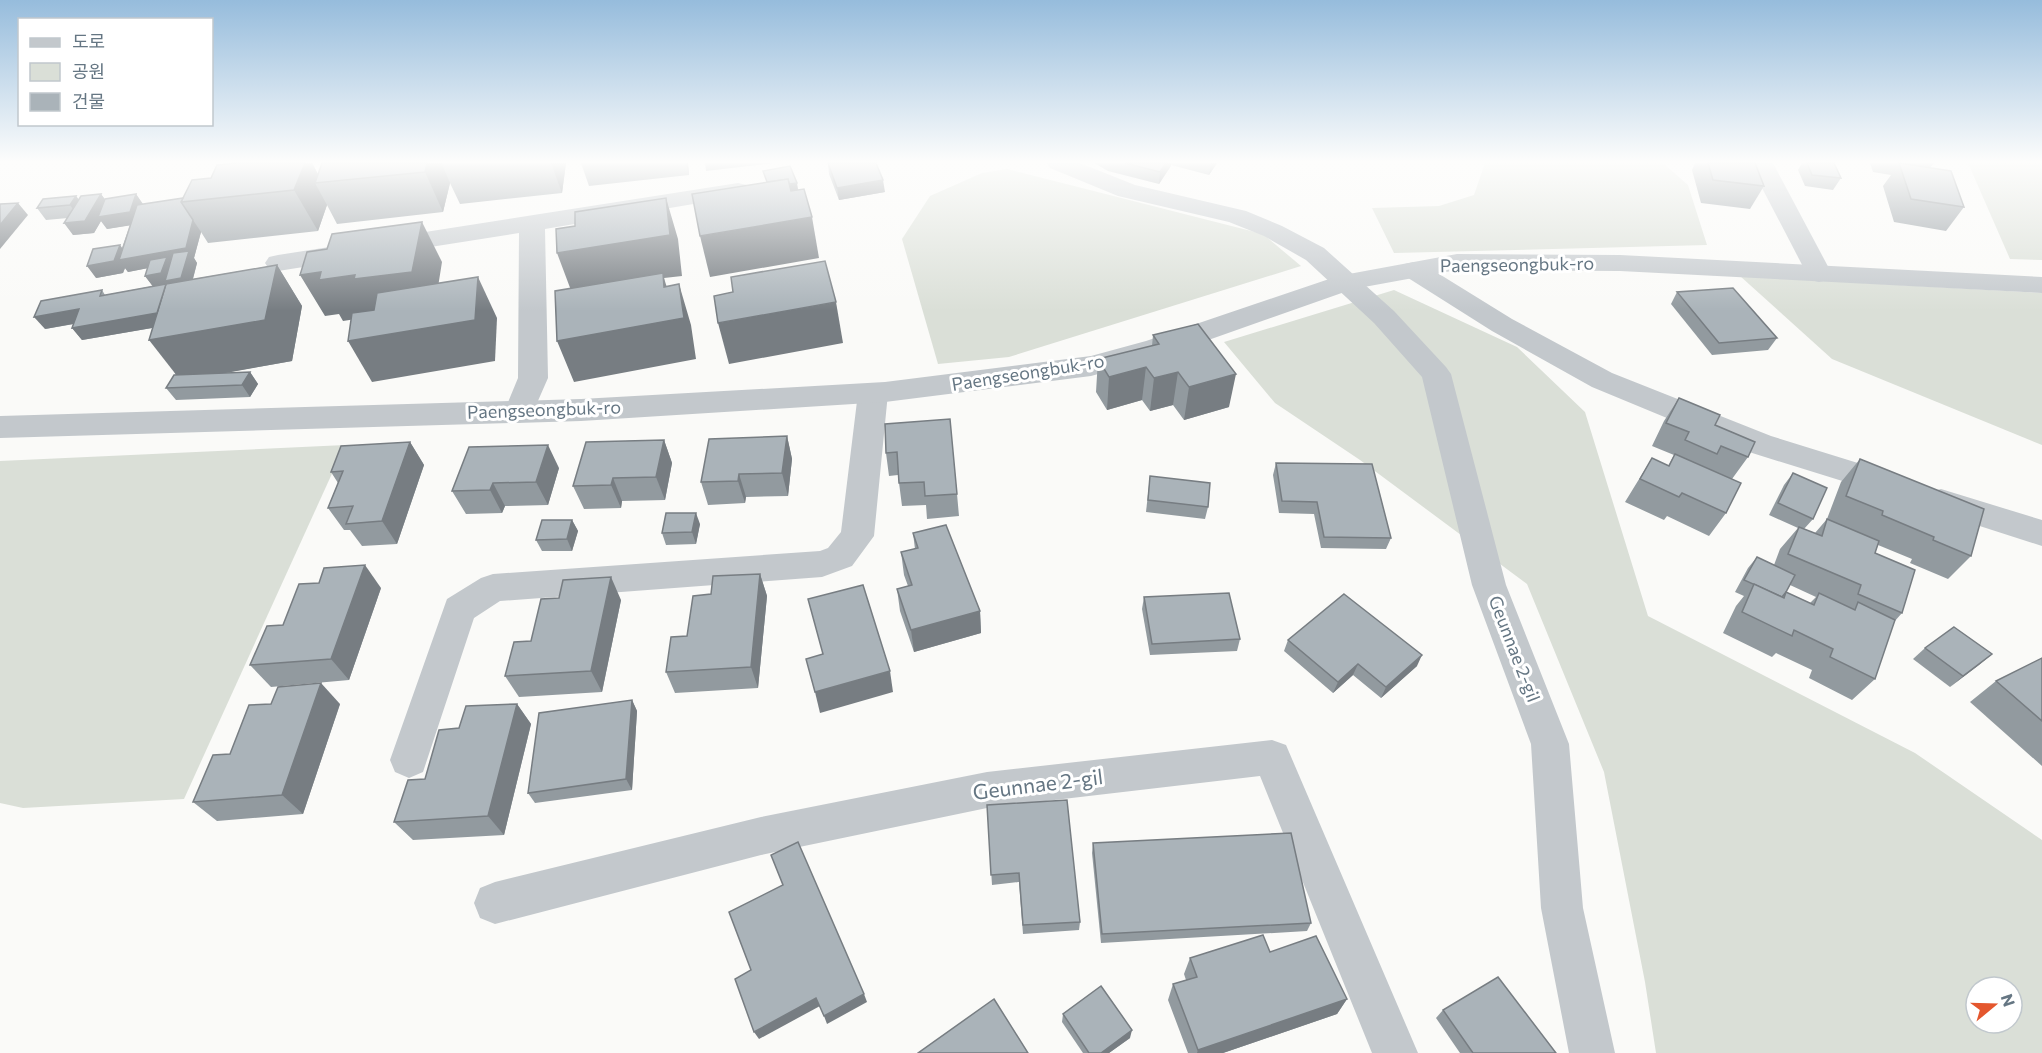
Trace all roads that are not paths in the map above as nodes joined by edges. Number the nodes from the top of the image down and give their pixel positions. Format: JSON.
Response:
{"nodes":[{"id":1,"x":599,"y":212,"type":"edge"},
{"id":2,"x":1220,"y":212,"type":"edge"},
{"id":3,"x":1787,"y":212,"type":"edge"},
{"id":4,"x":532,"y":223,"type":"junction"},
{"id":5,"x":278,"y":263,"type":"edge"},
{"id":6,"x":1414,"y":270,"type":"junction"},
{"id":7,"x":1819,"y":274,"type":"junction"},
{"id":8,"x":1348,"y":282,"type":"junction"},
{"id":9,"x":2042,"y":285,"type":"edge"},
{"id":10,"x":873,"y":393,"type":"junction"},
{"id":11,"x":519,"y":412,"type":"junction"},
{"id":12,"x":0,"y":427,"type":"edge"},
{"id":13,"x":2042,"y":533,"type":"edge"},
{"id":14,"x":410,"y":760,"type":"dead end"},
{"id":15,"x":495,"y":903,"type":"dead end"},
{"id":16,"x":1393,"y":1053,"type":"edge"},
{"id":17,"x":1592,"y":1053,"type":"edge"}],
"edges":[{"from":1,"to":4,"type":"street"},
{"from":2,"to":8,"type":"street","name":"Geunnae 2-gil"},
{"from":3,"to":7,"type":"street"},
{"from":4,"to":5,"type":"street"},
{"from":4,"to":11,"type":"street"},
{"from":6,"to":7,"type":"street","name":"Paengseongbuk-ro"},
{"from":6,"to":8,"type":"street","name":"Paengseongbuk-ro"},
{"from":6,"to":13,"type":"street"},
{"from":7,"to":9,"type":"street","name":"Paengseongbuk-ro"},
{"from":8,"to":10,"type":"street","name":"Paengseongbuk-ro"},
{"from":8,"to":17,"type":"street","name":"Geunnae 2-gil"},
{"from":10,"to":11,"type":"street","name":"Paengseongbuk-ro"},
{"from":10,"to":14,"type":"street"},
{"from":11,"to":12,"type":"street","name":"Paengseongbuk-ro"},
{"from":15,"to":16,"type":"street","name":"Geunnae 2-gil"}]}
